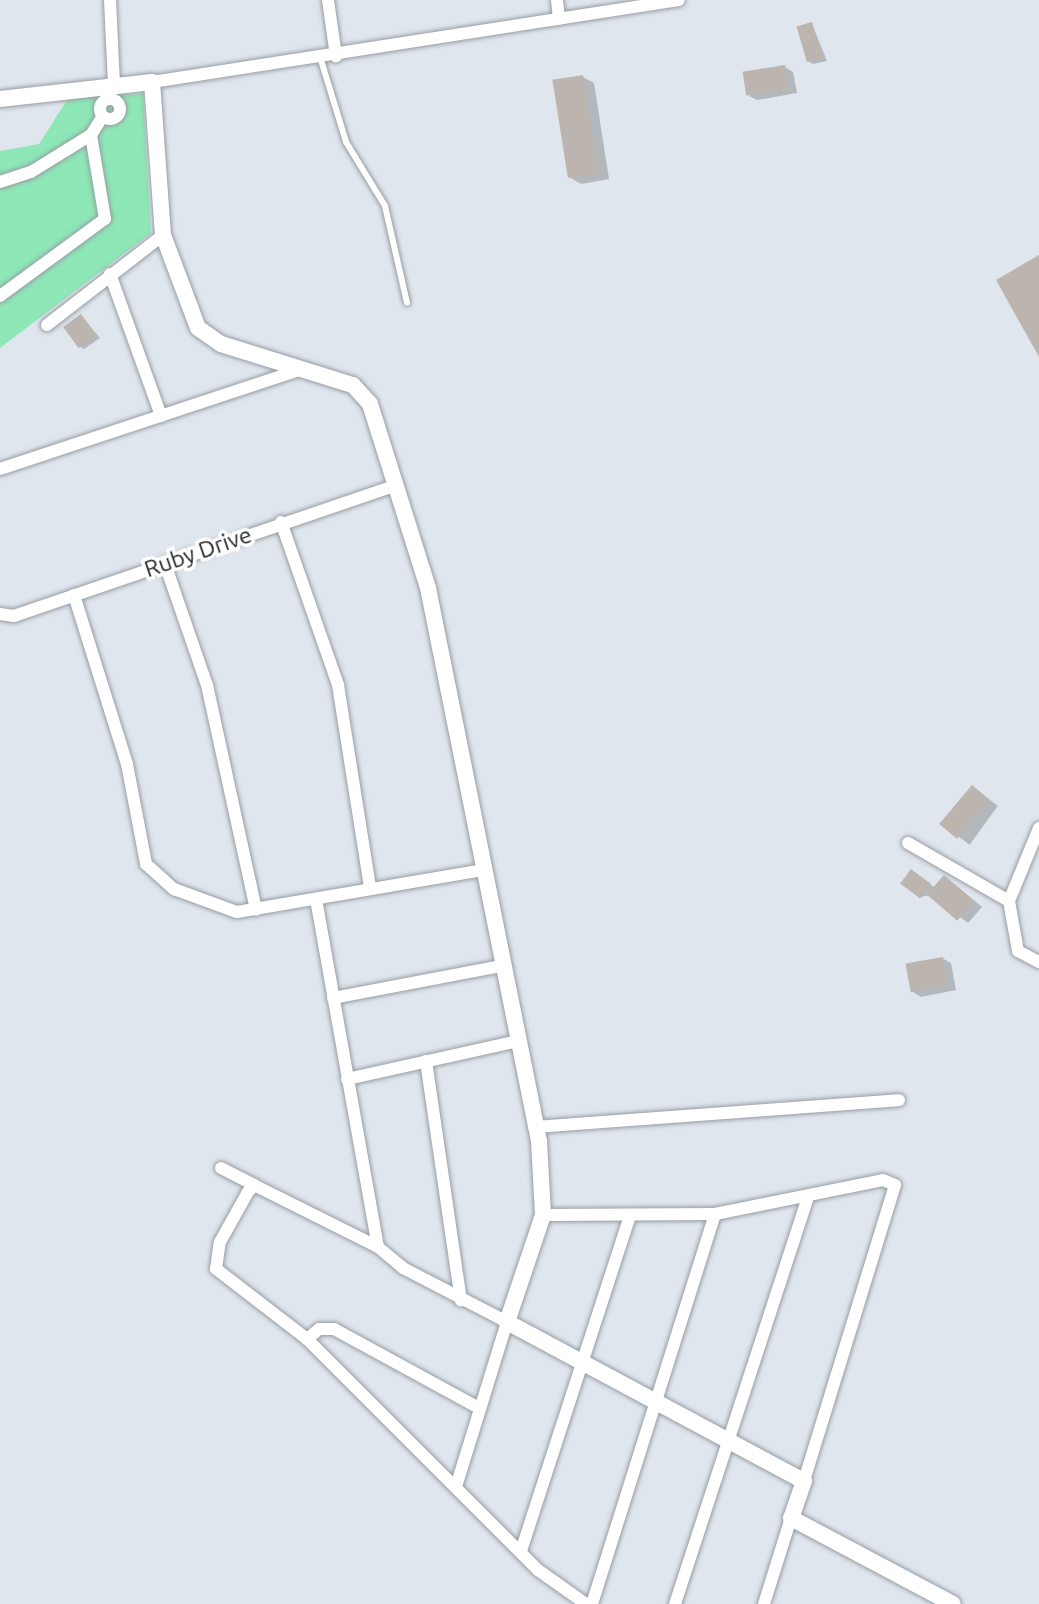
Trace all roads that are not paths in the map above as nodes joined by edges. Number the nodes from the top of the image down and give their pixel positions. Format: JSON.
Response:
{"nodes":[{"id":1,"x":110,"y":0,"type":"edge"},
{"id":2,"x":328,"y":0,"type":"edge"},
{"id":3,"x":556,"y":0,"type":"edge"},
{"id":4,"x":678,"y":0,"type":"edge"},
{"id":5,"x":559,"y":19,"type":"junction"},
{"id":6,"x":336,"y":56,"type":"junction"},
{"id":7,"x":321,"y":60,"type":"junction"},
{"id":8,"x":152,"y":82,"type":"junction"},
{"id":9,"x":108,"y":91,"type":"junction"},
{"id":10,"x":0,"y":99,"type":"edge"},
{"id":11,"x":91,"y":135,"type":"junction"},
{"id":12,"x":0,"y":182,"type":"edge"},
{"id":13,"x":163,"y":235,"type":"junction"},
{"id":14,"x":110,"y":274,"type":"junction"},
{"id":15,"x":0,"y":296,"type":"edge"},
{"id":16,"x":407,"y":303,"type":"dead end"},
{"id":17,"x":47,"y":325,"type":"dead end"},
{"id":18,"x":302,"y":369,"type":"junction"},
{"id":19,"x":161,"y":416,"type":"junction"},
{"id":20,"x":0,"y":469,"type":"edge"},
{"id":21,"x":397,"y":485,"type":"junction"},
{"id":22,"x":281,"y":522,"type":"junction"},
{"id":23,"x":165,"y":564,"type":"junction"},
{"id":24,"x":74,"y":596,"type":"junction"},
{"id":25,"x":0,"y":614,"type":"edge"},
{"id":26,"x":1039,"y":828,"type":"edge"},
{"id":27,"x":908,"y":843,"type":"dead end"},
{"id":28,"x":482,"y":870,"type":"junction"},
{"id":29,"x":370,"y":888,"type":"junction"},
{"id":30,"x":316,"y":899,"type":"junction"},
{"id":31,"x":1009,"y":901,"type":"junction"},
{"id":32,"x":256,"y":909,"type":"junction"},
{"id":33,"x":1039,"y":962,"type":"edge"},
{"id":34,"x":501,"y":966,"type":"junction"},
{"id":35,"x":333,"y":998,"type":"junction"},
{"id":36,"x":514,"y":1042,"type":"junction"},
{"id":37,"x":426,"y":1061,"type":"junction"},
{"id":38,"x":348,"y":1079,"type":"junction"},
{"id":39,"x":899,"y":1100,"type":"dead end"},
{"id":40,"x":534,"y":1127,"type":"junction"},
{"id":41,"x":220,"y":1168,"type":"dead end"},
{"id":42,"x":254,"y":1185,"type":"junction"},
{"id":43,"x":807,"y":1197,"type":"junction"},
{"id":44,"x":715,"y":1214,"type":"junction"},
{"id":45,"x":543,"y":1215,"type":"junction"},
{"id":46,"x":630,"y":1215,"type":"junction"},
{"id":47,"x":378,"y":1247,"type":"junction"},
{"id":48,"x":461,"y":1300,"type":"junction"},
{"id":49,"x":507,"y":1322,"type":"junction"},
{"id":50,"x":307,"y":1339,"type":"junction"},
{"id":51,"x":583,"y":1366,"type":"junction"},
{"id":52,"x":657,"y":1405,"type":"junction"},
{"id":53,"x":479,"y":1408,"type":"junction"},
{"id":54,"x":726,"y":1443,"type":"junction"},
{"id":55,"x":804,"y":1481,"type":"junction"},
{"id":56,"x":457,"y":1484,"type":"junction"},
{"id":57,"x":791,"y":1518,"type":"junction"},
{"id":58,"x":521,"y":1550,"type":"junction"},
{"id":59,"x":586,"y":1604,"type":"edge"},
{"id":60,"x":592,"y":1604,"type":"edge"},
{"id":61,"x":675,"y":1604,"type":"edge"},
{"id":62,"x":764,"y":1604,"type":"edge"},
{"id":63,"x":953,"y":1604,"type":"edge"}],
"edges":[{"from":1,"to":9,"type":"street"},
{"from":2,"to":6,"type":"street"},
{"from":3,"to":5,"type":"street"},
{"from":4,"to":5,"type":"street"},
{"from":5,"to":6,"type":"street"},
{"from":6,"to":7,"type":"street"},
{"from":7,"to":8,"type":"street"},
{"from":7,"to":16,"type":"lane"},
{"from":8,"to":9,"type":"street"},
{"from":8,"to":13,"type":"street"},
{"from":9,"to":10,"type":"street"},
{"from":9,"to":11,"type":"street"},
{"from":11,"to":12,"type":"street"},
{"from":11,"to":15,"type":"street"},
{"from":13,"to":14,"type":"street"},
{"from":13,"to":18,"type":"street"},
{"from":14,"to":17,"type":"street"},
{"from":14,"to":19,"type":"street"},
{"from":18,"to":19,"type":"street"},
{"from":18,"to":21,"type":"street"},
{"from":19,"to":20,"type":"street"},
{"from":21,"to":22,"type":"street","name":"Ruby Drive"},
{"from":21,"to":28,"type":"street"},
{"from":22,"to":23,"type":"street","name":"Ruby Drive"},
{"from":22,"to":29,"type":"street"},
{"from":23,"to":24,"type":"street","name":"Ruby Drive"},
{"from":23,"to":32,"type":"street"},
{"from":24,"to":25,"type":"street","name":"Ruby Drive"},
{"from":24,"to":32,"type":"street"},
{"from":26,"to":31,"type":"street"},
{"from":27,"to":31,"type":"street"},
{"from":28,"to":29,"type":"street"},
{"from":28,"to":34,"type":"street"},
{"from":29,"to":30,"type":"street"},
{"from":30,"to":32,"type":"street"},
{"from":30,"to":35,"type":"street"},
{"from":31,"to":33,"type":"street"},
{"from":34,"to":35,"type":"street"},
{"from":34,"to":36,"type":"street"},
{"from":35,"to":38,"type":"street"},
{"from":36,"to":37,"type":"street"},
{"from":36,"to":40,"type":"street"},
{"from":37,"to":38,"type":"street"},
{"from":37,"to":48,"type":"street"},
{"from":38,"to":47,"type":"street"},
{"from":39,"to":40,"type":"street"},
{"from":40,"to":45,"type":"street"},
{"from":41,"to":42,"type":"street"},
{"from":42,"to":47,"type":"street"},
{"from":42,"to":50,"type":"street"},
{"from":43,"to":44,"type":"street"},
{"from":43,"to":54,"type":"street"},
{"from":43,"to":55,"type":"street"},
{"from":44,"to":46,"type":"street"},
{"from":44,"to":52,"type":"street"},
{"from":45,"to":46,"type":"street"},
{"from":45,"to":49,"type":"street"},
{"from":46,"to":51,"type":"street"},
{"from":47,"to":48,"type":"street"},
{"from":48,"to":49,"type":"street"},
{"from":49,"to":51,"type":"street"},
{"from":49,"to":53,"type":"street"},
{"from":50,"to":53,"type":"street"},
{"from":50,"to":56,"type":"street"},
{"from":51,"to":52,"type":"street"},
{"from":51,"to":58,"type":"street"},
{"from":52,"to":54,"type":"street"},
{"from":52,"to":60,"type":"street"},
{"from":53,"to":56,"type":"street"},
{"from":54,"to":55,"type":"street"},
{"from":54,"to":61,"type":"street"},
{"from":55,"to":57,"type":"street"},
{"from":56,"to":58,"type":"street"},
{"from":57,"to":62,"type":"street"},
{"from":57,"to":63,"type":"street"},
{"from":58,"to":59,"type":"street"}]}
